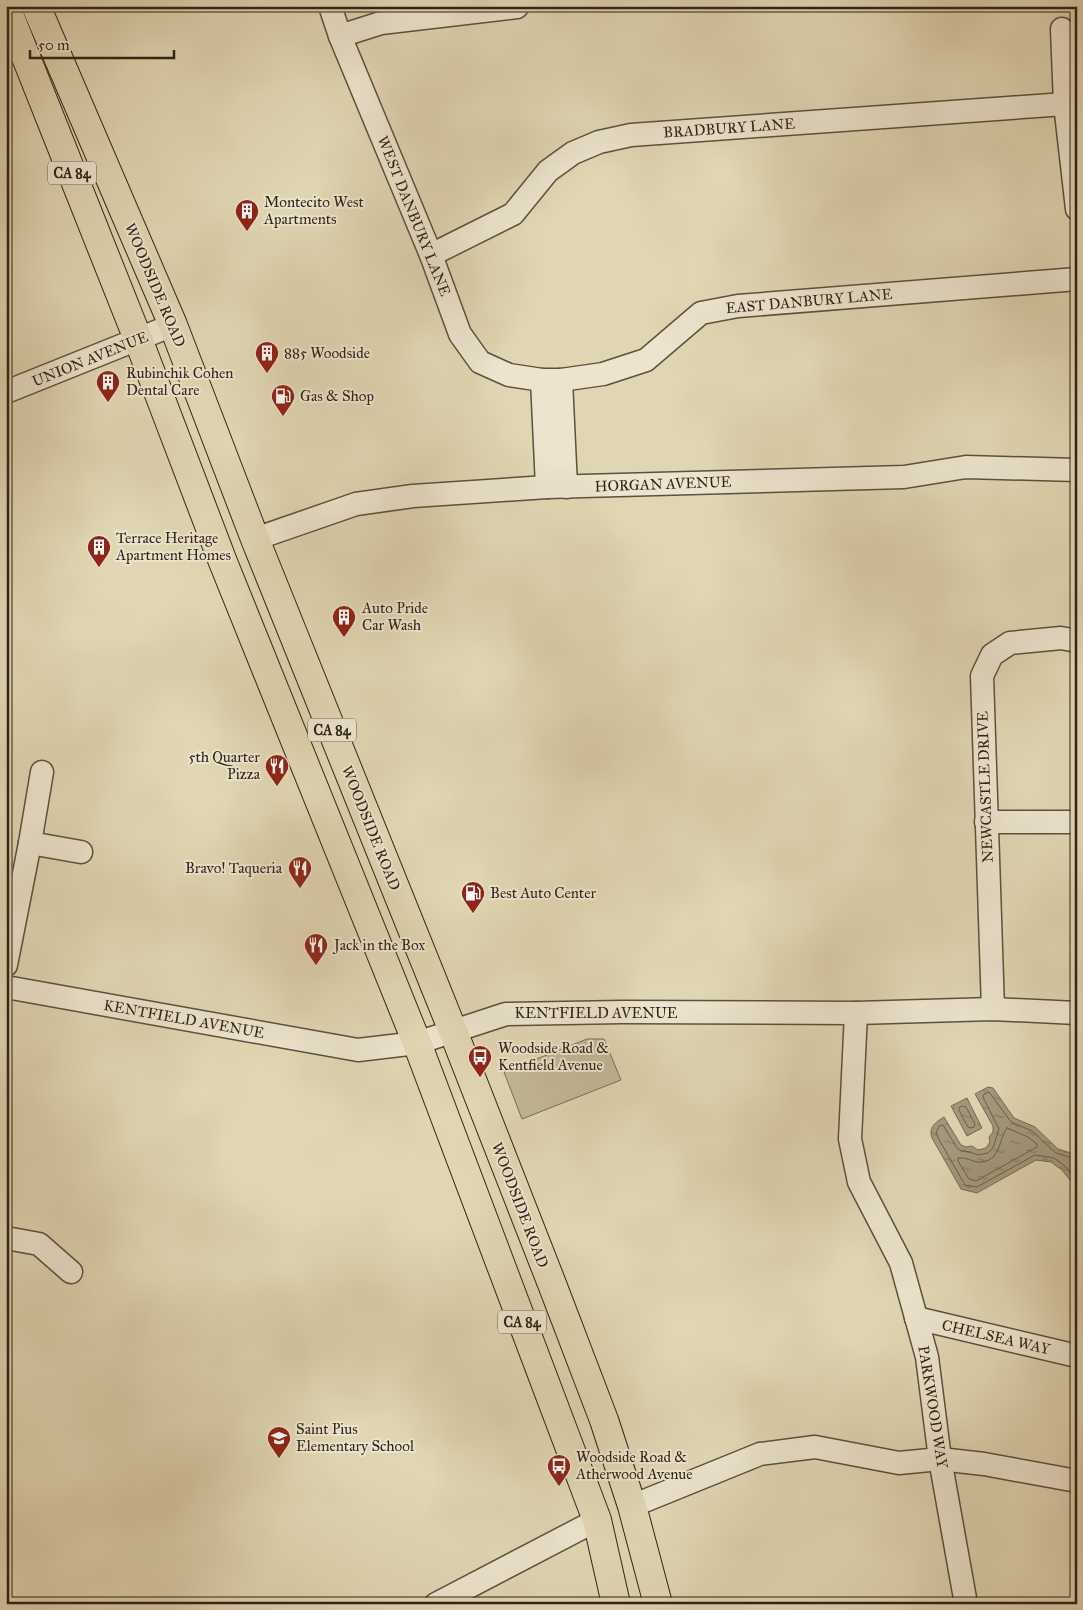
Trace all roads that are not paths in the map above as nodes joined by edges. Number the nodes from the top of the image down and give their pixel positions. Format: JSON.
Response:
{"nodes":[{"id":1,"x":36,"y":6,"type":"edge"},
{"id":2,"x":330,"y":6,"type":"edge"},
{"id":3,"x":6,"y":7,"type":"edge"},
{"id":4,"x":518,"y":7,"type":"edge"},
{"id":5,"x":1062,"y":29,"type":"dead end"},
{"id":6,"x":340,"y":36,"type":"junction"},
{"id":7,"x":1065,"y":104,"type":"junction"},
{"id":8,"x":1077,"y":209,"type":"edge"},
{"id":9,"x":431,"y":255,"type":"junction"},
{"id":10,"x":1077,"y":279,"type":"edge"},
{"id":11,"x":173,"y":325,"type":"junction"},
{"id":12,"x":138,"y":339,"type":"junction"},
{"id":13,"x":552,"y":380,"type":"junction"},
{"id":14,"x":6,"y":392,"type":"edge"},
{"id":15,"x":1077,"y":470,"type":"edge"},
{"id":16,"x":557,"y":487,"type":"junction"},
{"id":17,"x":255,"y":539,"type":"junction"},
{"id":18,"x":1077,"y":642,"type":"edge"},
{"id":19,"x":42,"y":772,"type":"dead end"},
{"id":20,"x":986,"y":822,"type":"junction"},
{"id":21,"x":1077,"y":822,"type":"edge"},
{"id":22,"x":30,"y":843,"type":"junction"},
{"id":23,"x":81,"y":852,"type":"dead end"},
{"id":24,"x":6,"y":965,"type":"edge"},
{"id":25,"x":6,"y":987,"type":"edge"},
{"id":26,"x":992,"y":1009,"type":"junction"},
{"id":27,"x":856,"y":1013,"type":"junction"},
{"id":28,"x":1077,"y":1013,"type":"edge"},
{"id":29,"x":453,"y":1032,"type":"junction"},
{"id":30,"x":417,"y":1044,"type":"junction"},
{"id":31,"x":6,"y":1238,"type":"edge"},
{"id":32,"x":71,"y":1272,"type":"dead end"},
{"id":33,"x":916,"y":1318,"type":"junction"},
{"id":34,"x":1077,"y":1356,"type":"edge"},
{"id":35,"x":940,"y":1459,"type":"junction"},
{"id":36,"x":1077,"y":1481,"type":"edge"},
{"id":37,"x":632,"y":1506,"type":"junction"},
{"id":38,"x":597,"y":1520,"type":"junction"},
{"id":39,"x":436,"y":1604,"type":"edge"},
{"id":40,"x":616,"y":1604,"type":"edge"},
{"id":41,"x":658,"y":1604,"type":"edge"},
{"id":42,"x":966,"y":1604,"type":"edge"}],
"edges":[{"from":1,"to":11,"type":"main road","name":"WOODSIDE ROAD","number":"CA 84"},
{"from":2,"to":6,"type":"street","name":"WEST DANBURY LANE"},
{"from":3,"to":12,"type":"main road","number":"CA 84"},
{"from":4,"to":6,"type":"street"},
{"from":5,"to":7,"type":"street"},
{"from":6,"to":9,"type":"street","name":"WEST DANBURY LANE"},
{"from":7,"to":8,"type":"street"},
{"from":7,"to":9,"type":"street","name":"BRADBURY LANE"},
{"from":9,"to":13,"type":"street","name":"WEST DANBURY LANE"},
{"from":10,"to":13,"type":"street","name":"EAST DANBURY LANE"},
{"from":11,"to":12,"type":"street","name":"UNION AVENUE"},
{"from":11,"to":17,"type":"main road","name":"WOODSIDE ROAD","number":"CA 84"},
{"from":12,"to":14,"type":"street","name":"UNION AVENUE"},
{"from":12,"to":30,"type":"main road","number":"CA 84"},
{"from":13,"to":16,"type":"street"},
{"from":15,"to":16,"type":"street","name":"HORGAN AVENUE"},
{"from":16,"to":17,"type":"street","name":"HORGAN AVENUE"},
{"from":17,"to":29,"type":"main road","name":"WOODSIDE ROAD","number":"CA 84"},
{"from":18,"to":20,"type":"street","name":"NEWCASTLE DRIVE"},
{"from":19,"to":22,"type":"street"},
{"from":20,"to":21,"type":"street"},
{"from":20,"to":26,"type":"street","name":"NEWCASTLE DRIVE"},
{"from":22,"to":23,"type":"street"},
{"from":22,"to":24,"type":"street"},
{"from":25,"to":30,"type":"street","name":"KENTFIELD AVENUE"},
{"from":26,"to":27,"type":"street","name":"KENTFIELD AVENUE"},
{"from":26,"to":28,"type":"street","name":"KENTFIELD AVENUE"},
{"from":27,"to":29,"type":"street","name":"KENTFIELD AVENUE"},
{"from":27,"to":33,"type":"street","name":"PARKWOOD WAY"},
{"from":29,"to":30,"type":"street","name":"KENTFIELD AVENUE"},
{"from":29,"to":37,"type":"main road","name":"WOODSIDE ROAD","number":"CA 84"},
{"from":30,"to":38,"type":"main road","number":"CA 84"},
{"from":31,"to":32,"type":"street"},
{"from":33,"to":34,"type":"street","name":"CHELSEA WAY"},
{"from":33,"to":35,"type":"street","name":"PARKWOOD WAY"},
{"from":35,"to":36,"type":"street"},
{"from":35,"to":37,"type":"street"},
{"from":35,"to":42,"type":"street","name":"PARKWOOD WAY"},
{"from":37,"to":41,"type":"main road","name":"WOODSIDE ROAD","number":"CA 84"},
{"from":38,"to":39,"type":"street"},
{"from":38,"to":40,"type":"main road","number":"CA 84"}]}
